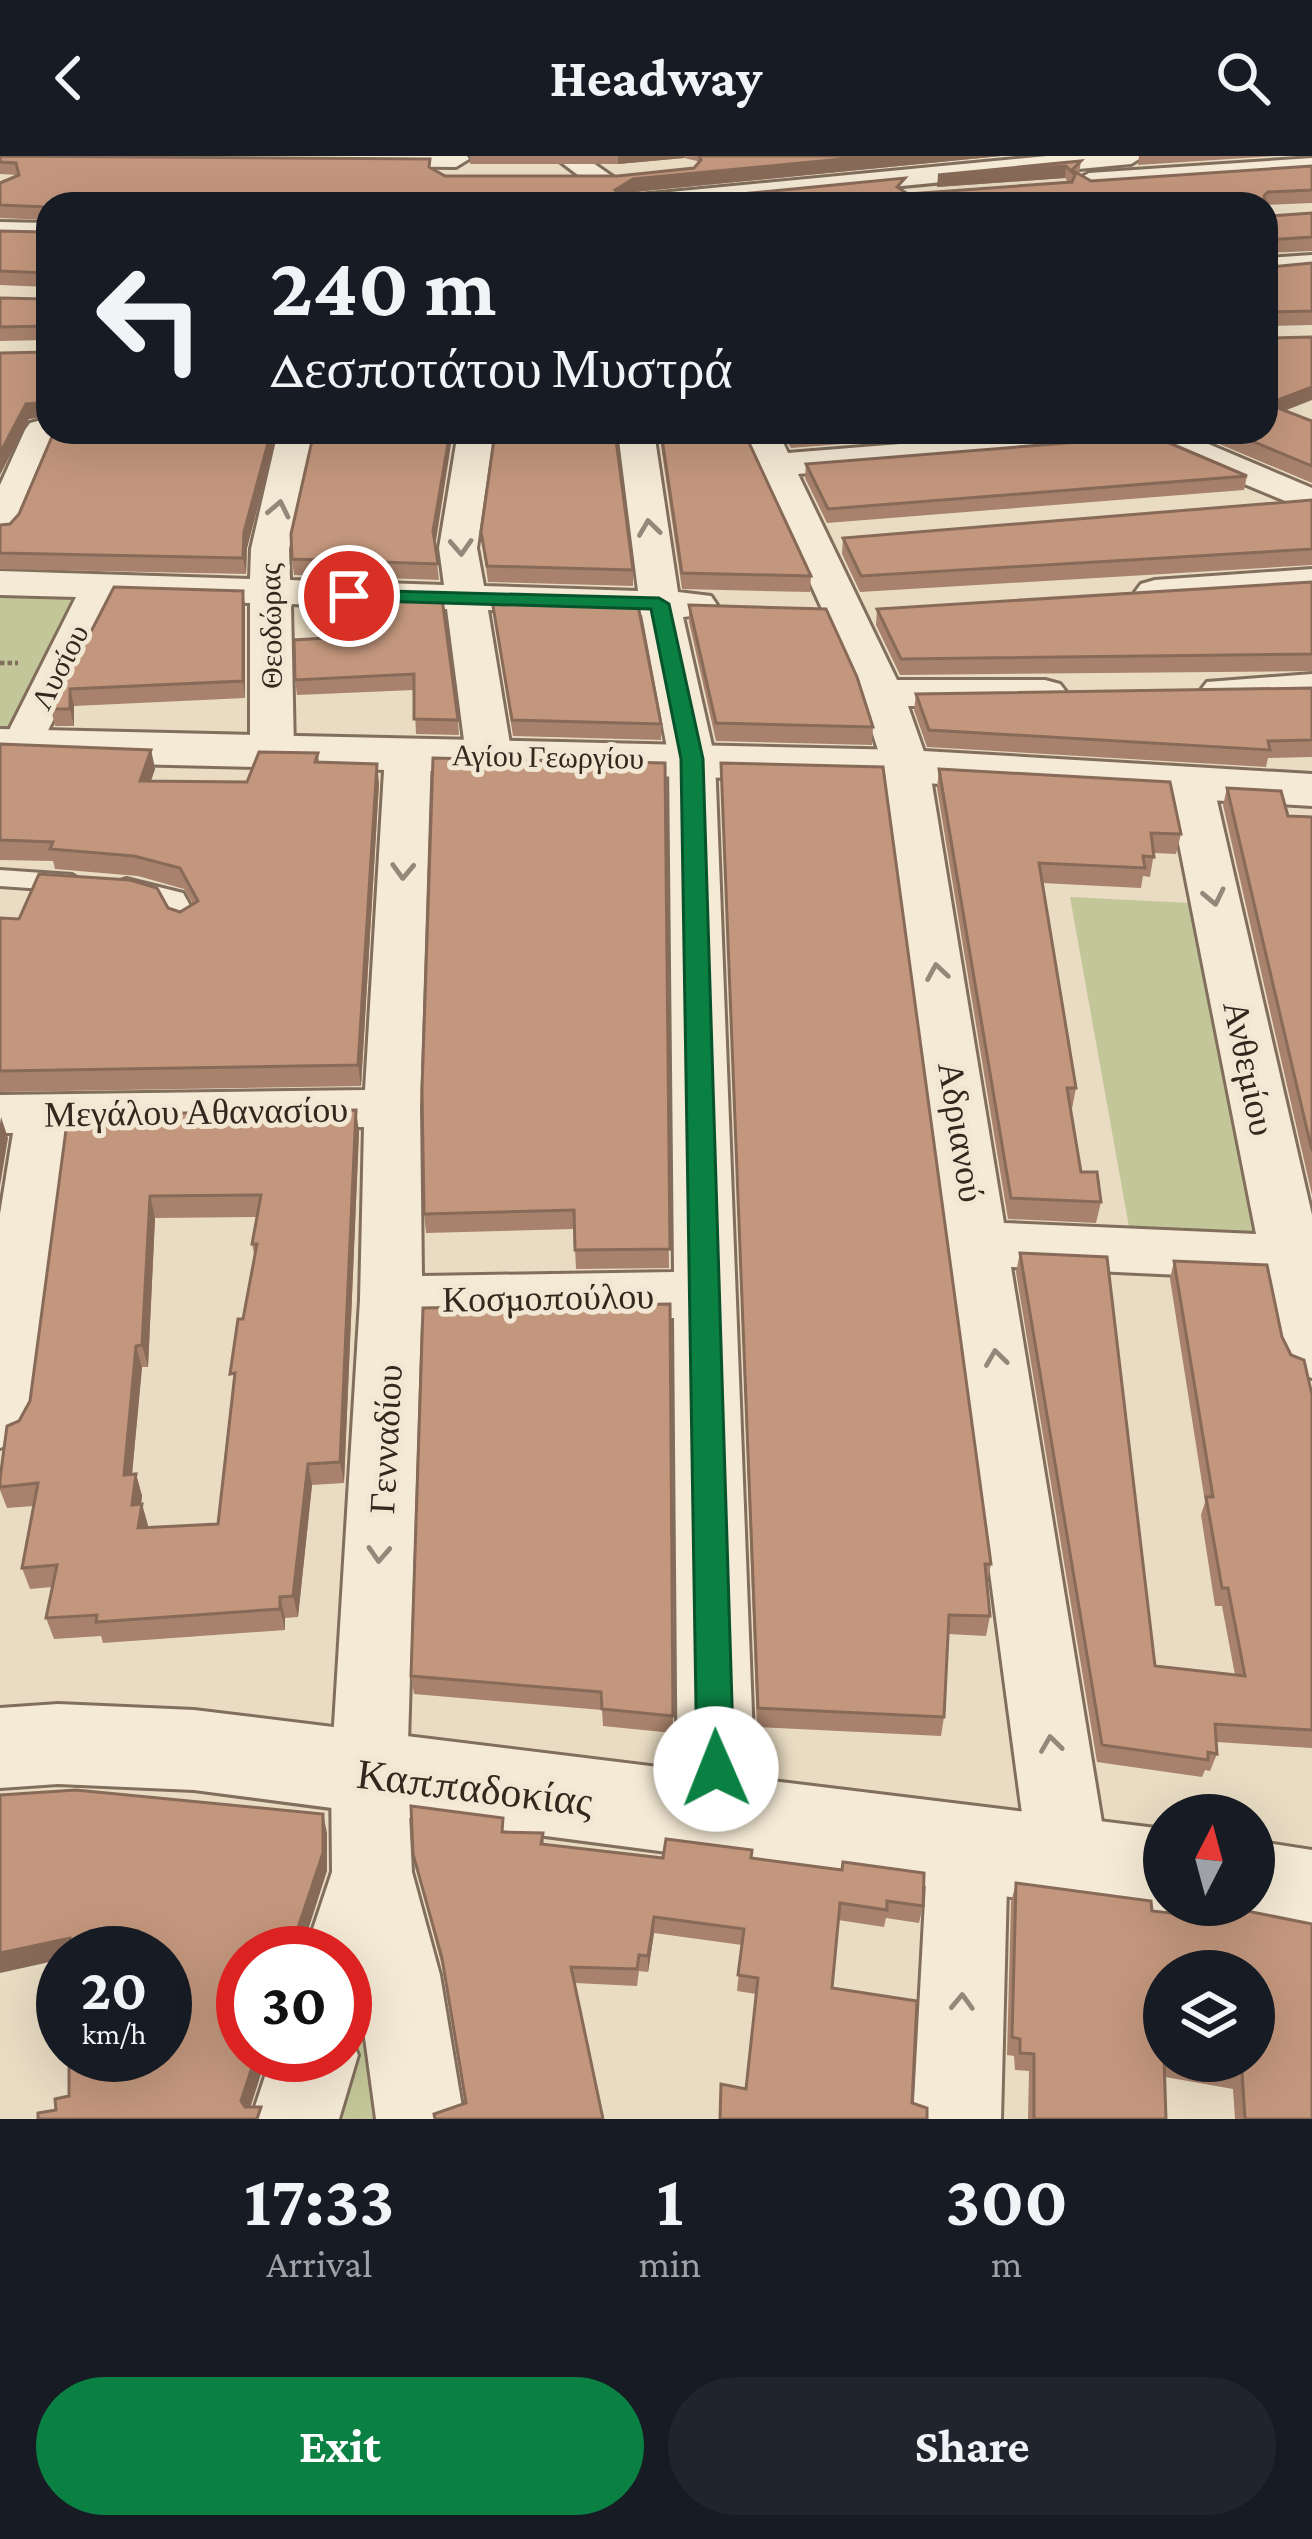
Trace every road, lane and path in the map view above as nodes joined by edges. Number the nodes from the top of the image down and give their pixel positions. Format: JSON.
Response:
{"nodes":[{"id":1,"x":169,"y":156,"type":"edge"},
{"id":2,"x":183,"y":156,"type":"edge"},
{"id":3,"x":1131,"y":156,"type":"edge"},
{"id":4,"x":559,"y":166,"type":"edge"},
{"id":5,"x":1312,"y":166,"type":"edge"},
{"id":6,"x":1044,"y":168,"type":"edge"},
{"id":7,"x":449,"y":170,"type":"edge"},
{"id":8,"x":640,"y":174,"type":"edge"},
{"id":9,"x":488,"y":176,"type":"edge"},
{"id":10,"x":594,"y":177,"type":"junction"},
{"id":11,"x":616,"y":192,"type":"edge"},
{"id":12,"x":771,"y":192,"type":"edge"},
{"id":13,"x":1069,"y":192,"type":"edge"},
{"id":14,"x":0,"y":231,"type":"edge"},
{"id":15,"x":36,"y":232,"type":"edge"},
{"id":16,"x":1312,"y":264,"type":"edge"},
{"id":17,"x":1278,"y":266,"type":"edge"},
{"id":18,"x":36,"y":431,"type":"edge"},
{"id":19,"x":0,"y":433,"type":"edge"},
{"id":20,"x":38,"y":444,"type":"edge"},
{"id":21,"x":293,"y":444,"type":"edge"},
{"id":22,"x":474,"y":444,"type":"edge"},
{"id":23,"x":638,"y":444,"type":"edge"},
{"id":24,"x":870,"y":444,"type":"edge"},
{"id":25,"x":1179,"y":444,"type":"edge"},
{"id":26,"x":767,"y":448,"type":"edge"},
{"id":27,"x":1311,"y":500,"type":"edge"},
{"id":28,"x":1246,"y":507,"type":"edge"},
{"id":29,"x":4,"y":509,"type":"edge"},
{"id":30,"x":855,"y":538,"type":"edge"},
{"id":31,"x":808,"y":542,"type":"junction"},
{"id":32,"x":1312,"y":581,"type":"edge"},
{"id":33,"x":0,"y":583,"type":"edge"},
{"id":34,"x":100,"y":589,"type":"junction"},
{"id":35,"x":271,"y":594,"type":"junction"},
{"id":36,"x":1125,"y":594,"type":"edge"},
{"id":37,"x":466,"y":598,"type":"junction"},
{"id":38,"x":659,"y":604,"type":"junction"},
{"id":39,"x":728,"y":606,"type":"edge"},
{"id":40,"x":797,"y":609,"type":"edge"},
{"id":41,"x":891,"y":609,"type":"edge"},
{"id":42,"x":843,"y":610,"type":"junction"},
{"id":43,"x":1312,"y":687,"type":"edge"},
{"id":44,"x":1095,"y":692,"type":"edge"},
{"id":45,"x":1188,"y":692,"type":"edge"},
{"id":46,"x":882,"y":693,"type":"junction"},
{"id":47,"x":10,"y":745,"type":"edge"},
{"id":48,"x":272,"y":751,"type":"junction"},
{"id":49,"x":408,"y":754,"type":"junction"},
{"id":50,"x":489,"y":756,"type":"junction"},
{"id":51,"x":692,"y":759,"type":"junction"},
{"id":52,"x":905,"y":766,"type":"junction"},
{"id":53,"x":1190,"y":783,"type":"junction"},
{"id":54,"x":1312,"y":790,"type":"edge"},
{"id":55,"x":0,"y":878,"type":"edge"},
{"id":56,"x":185,"y":920,"type":"edge"},
{"id":57,"x":392,"y":1108,"type":"junction"},
{"id":58,"x":22,"y":1114,"type":"edge"},
{"id":59,"x":980,"y":1244,"type":"junction"},
{"id":60,"x":1301,"y":1258,"type":"edge"},
{"id":61,"x":705,"y":1294,"type":"junction"},
{"id":62,"x":391,"y":1300,"type":"junction"},
{"id":63,"x":1312,"y":1354,"type":"edge"},
{"id":64,"x":0,"y":1422,"type":"edge"},
{"id":65,"x":0,"y":1748,"type":"edge"},
{"id":66,"x":369,"y":1774,"type":"junction"},
{"id":67,"x":717,"y":1816,"type":"junction"},
{"id":68,"x":968,"y":1846,"type":"junction"},
{"id":69,"x":1068,"y":1859,"type":"junction"},
{"id":70,"x":1143,"y":1871,"type":"edge"},
{"id":71,"x":372,"y":1872,"type":"junction"},
{"id":72,"x":1275,"y":1889,"type":"edge"},
{"id":73,"x":1312,"y":1895,"type":"edge"},
{"id":74,"x":355,"y":1926,"type":"edge"},
{"id":75,"x":307,"y":2082,"type":"edge"},
{"id":76,"x":295,"y":2119,"type":"edge"},
{"id":77,"x":420,"y":2119,"type":"edge"},
{"id":78,"x":957,"y":2119,"type":"edge"}],
"edges":[{"from":1,"to":2,"type":"street"},
{"from":2,"to":7,"type":"street"},
{"from":3,"to":6,"type":"street"},
{"from":4,"to":10,"type":"street"},
{"from":5,"to":6,"type":"street"},
{"from":6,"to":12,"type":"street"},
{"from":6,"to":13,"type":"street"},
{"from":7,"to":9,"type":"street"},
{"from":8,"to":10,"type":"street"},
{"from":10,"to":11,"type":"street"},
{"from":14,"to":15,"type":"street"},
{"from":16,"to":17,"type":"street"},
{"from":18,"to":19,"type":"street"},
{"from":20,"to":29,"type":"street"},
{"from":35,"to":21,"type":"street","name":"Θεοδώρας","one_way":true},
{"from":22,"to":37,"type":"street","one_way":true},
{"from":38,"to":23,"type":"street","one_way":true},
{"from":24,"to":26,"type":"street"},
{"from":25,"to":27,"type":"street"},
{"from":26,"to":31,"type":"street","name":"Αδριανού"},
{"from":27,"to":28,"type":"street"},
{"from":30,"to":31,"type":"street"},
{"from":31,"to":42,"type":"street","name":"Αδριανού"},
{"from":32,"to":36,"type":"street"},
{"from":33,"to":34,"type":"street"},
{"from":34,"to":35,"type":"street"},
{"from":34,"to":47,"type":"street","name":"Λυσίου"},
{"from":35,"to":37,"type":"street"},
{"from":35,"to":48,"type":"street","name":"Θεοδώρας"},
{"from":37,"to":38,"type":"street"},
{"from":37,"to":50,"type":"street"},
{"from":38,"to":39,"type":"street"},
{"from":38,"to":51,"type":"street"},
{"from":40,"to":42,"type":"street"},
{"from":41,"to":42,"type":"street"},
{"from":42,"to":46,"type":"street","name":"Αδριανού"},
{"from":43,"to":45,"type":"street"},
{"from":44,"to":46,"type":"street"},
{"from":46,"to":52,"type":"street","name":"Αδριανού"},
{"from":47,"to":48,"type":"street","name":"Αγίου Γεωργίου"},
{"from":48,"to":49,"type":"street","name":"Αγίου Γεωργίου"},
{"from":49,"to":50,"type":"street","name":"Αγίου Γεωργίου"},
{"from":49,"to":57,"type":"street","name":"Γενναδίου","one_way":true},
{"from":50,"to":51,"type":"street","name":"Αγίου Γεωργίου"},
{"from":51,"to":52,"type":"street","name":"Αγίου Γεωργίου"},
{"from":51,"to":61,"type":"street"},
{"from":52,"to":53,"type":"street","name":"Αγίου Γεωργίου"},
{"from":59,"to":52,"type":"street","name":"Αδριανού","one_way":true},
{"from":53,"to":54,"type":"street","name":"Αγίου Γεωργίου"},
{"from":53,"to":60,"type":"street","name":"Ανθεμίου","one_way":true},
{"from":55,"to":56,"type":"lane"},
{"from":57,"to":58,"type":"street","name":"Μεγάλου Αθανασίου"},
{"from":57,"to":62,"type":"street","name":"Γενναδίου"},
{"from":58,"to":64,"type":"street"},
{"from":59,"to":60,"type":"street"},
{"from":69,"to":59,"type":"street","name":"Αδριανού","one_way":true},
{"from":60,"to":63,"type":"street","name":"Ανθεμίου"},
{"from":61,"to":62,"type":"street","name":"Κοσμοπούλου"},
{"from":61,"to":67,"type":"street"},
{"from":62,"to":66,"type":"street","name":"Γενναδίου","one_way":true},
{"from":65,"to":66,"type":"street","name":"Καππαδοκίας"},
{"from":66,"to":67,"type":"street","name":"Καππαδοκίας"},
{"from":66,"to":71,"type":"street","name":"Γενναδίου"},
{"from":67,"to":68,"type":"street","name":"Καππαδοκίας"},
{"from":68,"to":69,"type":"street","name":"Καππαδοκίας"},
{"from":78,"to":68,"type":"street","one_way":true},
{"from":69,"to":70,"type":"street","name":"Καππαδοκίας"},
{"from":71,"to":74,"type":"street"},
{"from":71,"to":77,"type":"street","name":"Γενναδίου"},
{"from":72,"to":73,"type":"street"},
{"from":75,"to":76,"type":"street"}]}
